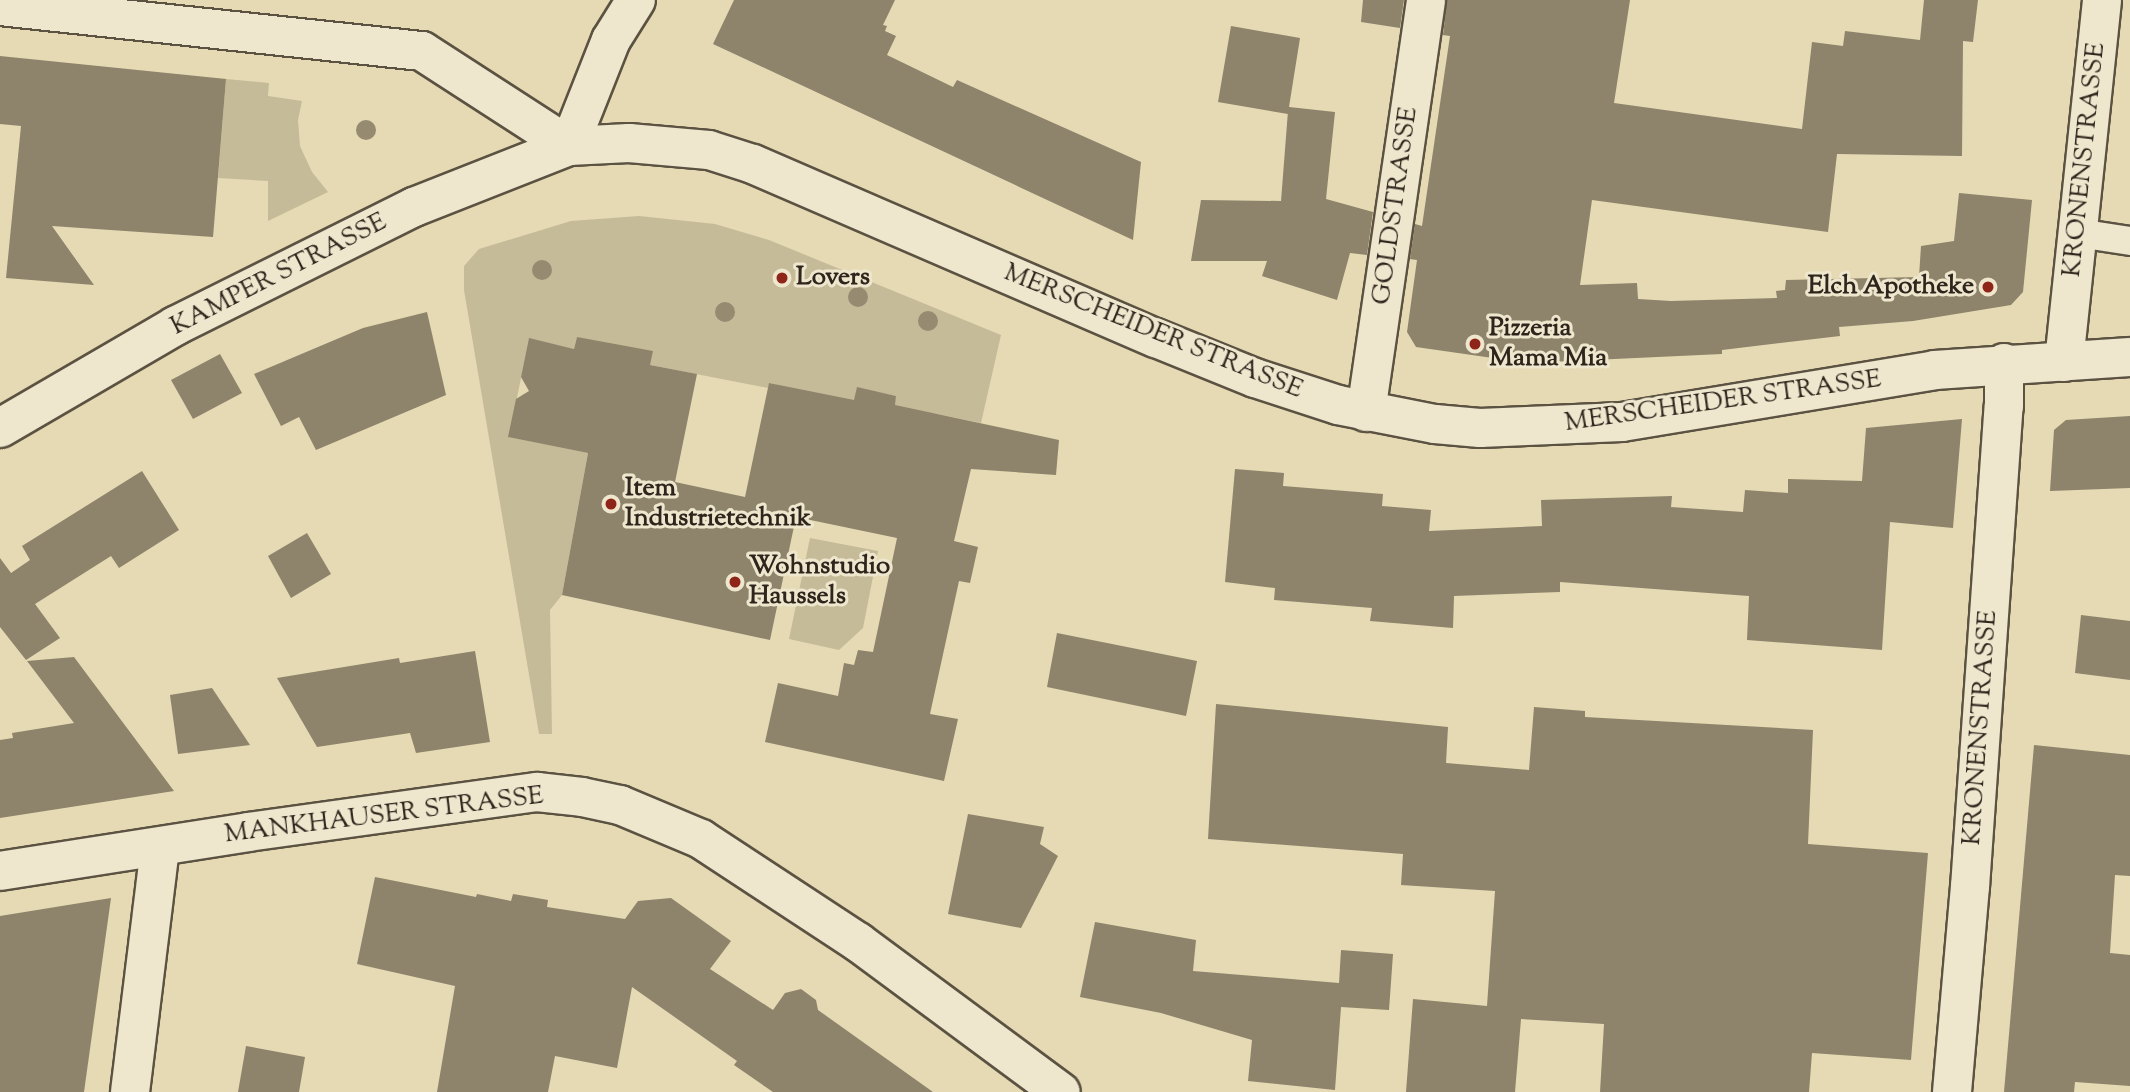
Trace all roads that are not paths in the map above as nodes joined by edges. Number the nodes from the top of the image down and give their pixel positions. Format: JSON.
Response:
{"nodes":[{"id":1,"x":636,"y":0,"type":"edge"},
{"id":2,"x":1426,"y":0,"type":"edge"},
{"id":3,"x":2102,"y":0,"type":"edge"},
{"id":4,"x":0,"y":5,"type":"edge"},
{"id":5,"x":569,"y":146,"type":"junction"},
{"id":6,"x":2078,"y":233,"type":"junction"},
{"id":7,"x":2130,"y":241,"type":"edge"},
{"id":8,"x":2130,"y":357,"type":"edge"},
{"id":9,"x":2064,"y":362,"type":"junction"},
{"id":10,"x":2004,"y":363,"type":"junction"},
{"id":11,"x":1366,"y":412,"type":"junction"},
{"id":12,"x":0,"y":428,"type":"edge"},
{"id":13,"x":160,"y":847,"type":"junction"},
{"id":14,"x":0,"y":871,"type":"edge"},
{"id":15,"x":130,"y":1092,"type":"edge"},
{"id":16,"x":1061,"y":1092,"type":"edge"},
{"id":17,"x":1952,"y":1092,"type":"edge"}],
"edges":[{"from":1,"to":5,"type":"street"},
{"from":2,"to":11,"type":"street","name":"GOLDSTRASSE"},
{"from":3,"to":6,"type":"street","name":"KRONENSTRASSE"},
{"from":4,"to":5,"type":"street"},
{"from":5,"to":11,"type":"street","name":"MERSCHEIDER STRASSE"},
{"from":5,"to":12,"type":"street","name":"KAMPER STRASSE"},
{"from":6,"to":7,"type":"lane"},
{"from":6,"to":9,"type":"street","name":"KRONENSTRASSE"},
{"from":8,"to":9,"type":"street","name":"MERSCHEIDER STRASSE"},
{"from":9,"to":10,"type":"street","name":"MERSCHEIDER STRASSE"},
{"from":10,"to":11,"type":"street","name":"MERSCHEIDER STRASSE"},
{"from":10,"to":17,"type":"street","name":"KRONENSTRASSE"},
{"from":13,"to":14,"type":"street","name":"MANKHAUSER STRASSE"},
{"from":13,"to":15,"type":"street"},
{"from":13,"to":16,"type":"street","name":"MANKHAUSER STRASSE"}]}
